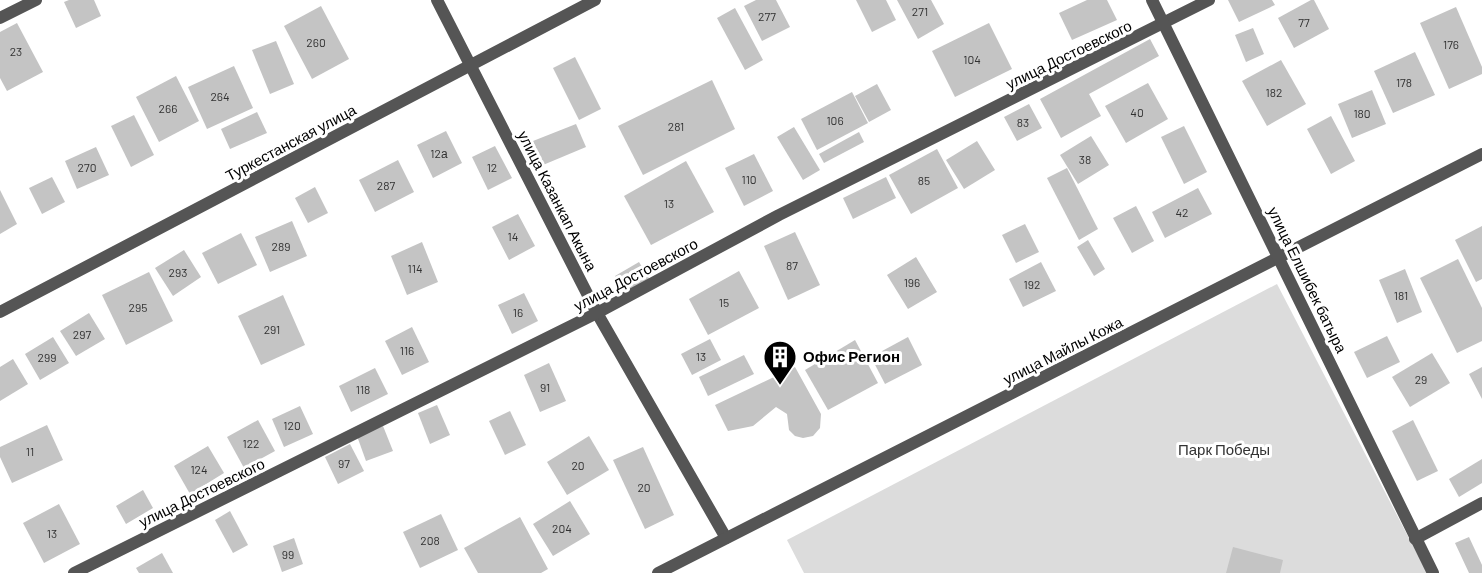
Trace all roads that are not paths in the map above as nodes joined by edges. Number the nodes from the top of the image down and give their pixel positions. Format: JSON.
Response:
{"nodes":[{"id":1,"x":36,"y":0,"type":"edge"},
{"id":2,"x":437,"y":0,"type":"edge"},
{"id":3,"x":596,"y":0,"type":"edge"},
{"id":4,"x":1152,"y":0,"type":"edge"},
{"id":5,"x":1209,"y":0,"type":"edge"},
{"id":6,"x":0,"y":18,"type":"edge"},
{"id":7,"x":1164,"y":25,"type":"junction"},
{"id":8,"x":471,"y":66,"type":"junction"},
{"id":9,"x":1482,"y":154,"type":"edge"},
{"id":10,"x":1280,"y":258,"type":"junction"},
{"id":11,"x":0,"y":312,"type":"edge"},
{"id":12,"x":597,"y":313,"type":"junction"},
{"id":13,"x":1482,"y":503,"type":"edge"},
{"id":14,"x":726,"y":538,"type":"junction"},
{"id":15,"x":1415,"y":539,"type":"junction"},
{"id":16,"x":74,"y":573,"type":"edge"},
{"id":17,"x":658,"y":573,"type":"edge"},
{"id":18,"x":1433,"y":573,"type":"edge"}],
"edges":[{"from":1,"to":6,"type":"street"},
{"from":2,"to":8,"type":"street","name":"улица Казанкап Акына"},
{"from":3,"to":8,"type":"street","name":"Туркестанская улица"},
{"from":4,"to":7,"type":"street","name":"улица Елшибек батыра"},
{"from":5,"to":7,"type":"street","name":"улица Достоевского"},
{"from":7,"to":10,"type":"street","name":"улица Елшибек батыра"},
{"from":7,"to":12,"type":"street","name":"улица Достоевского"},
{"from":8,"to":11,"type":"street","name":"Туркестанская улица"},
{"from":8,"to":12,"type":"street","name":"улица Казанкап Акына"},
{"from":9,"to":10,"type":"street","name":"улица Майлы Кожа"},
{"from":10,"to":14,"type":"street","name":"улица Майлы Кожа"},
{"from":10,"to":15,"type":"street","name":"улица Елшибек батыра"},
{"from":12,"to":14,"type":"street","name":"улица Казанкап Акына"},
{"from":12,"to":16,"type":"street","name":"улица Достоевского"},
{"from":13,"to":15,"type":"street"},
{"from":14,"to":17,"type":"street","name":"улица Майлы Кожа"},
{"from":15,"to":18,"type":"street","name":"улица Елшибек батыра"}]}
